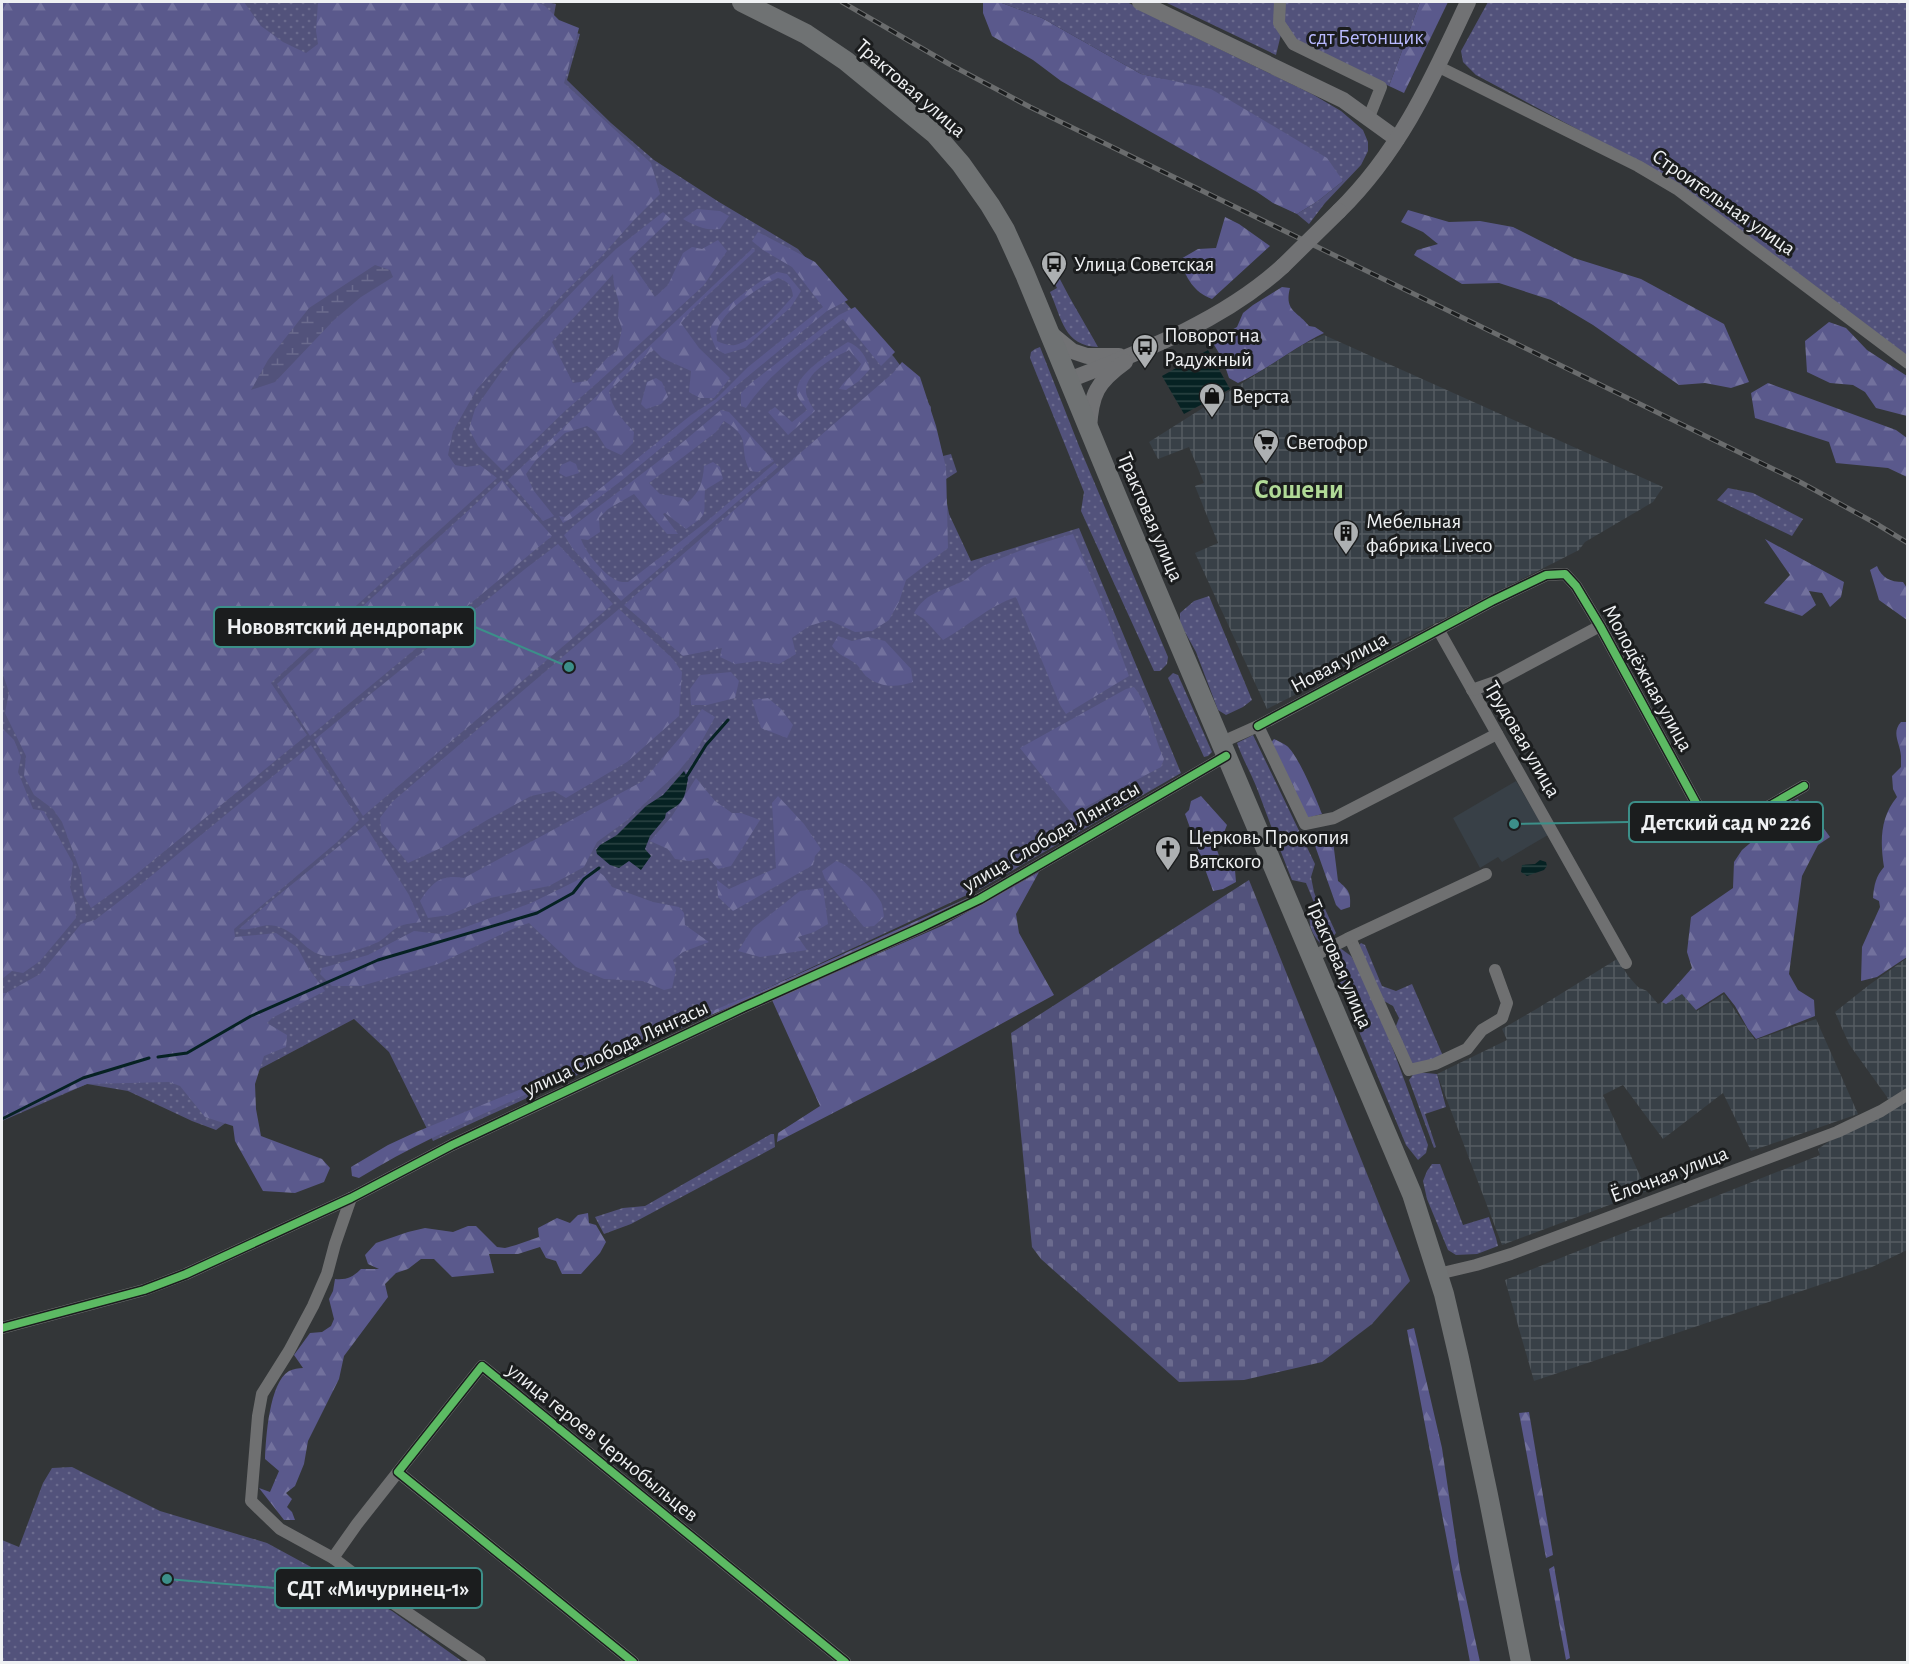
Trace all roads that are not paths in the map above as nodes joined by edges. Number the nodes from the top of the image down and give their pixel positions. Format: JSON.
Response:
{"nodes":[{"id":1,"x":742,"y":2,"type":"edge"},
{"id":2,"x":1140,"y":2,"type":"edge"},
{"id":3,"x":1280,"y":2,"type":"edge"},
{"id":4,"x":1468,"y":2,"type":"edge"},
{"id":5,"x":1437,"y":66,"type":"junction"},
{"id":6,"x":1369,"y":117,"type":"junction"},
{"id":7,"x":1397,"y":139,"type":"junction"},
{"id":8,"x":1050,"y":333,"type":"junction"},
{"id":9,"x":1138,"y":352,"type":"junction"},
{"id":10,"x":1908,"y":363,"type":"edge"},
{"id":11,"x":1069,"y":380,"type":"junction"},
{"id":12,"x":1089,"y":430,"type":"junction"},
{"id":13,"x":1600,"y":626,"type":"junction"},
{"id":14,"x":1438,"y":629,"type":"junction"},
{"id":15,"x":1472,"y":690,"type":"junction"},
{"id":16,"x":1257,"y":726,"type":"junction"},
{"id":17,"x":1497,"y":734,"type":"junction"},
{"id":18,"x":1223,"y":749,"type":"junction"},
{"id":19,"x":1804,"y":786,"type":"dead end"},
{"id":20,"x":1486,"y":874,"type":"dead end"},
{"id":21,"x":1350,"y":938,"type":"junction"},
{"id":22,"x":1312,"y":957,"type":"junction"},
{"id":23,"x":1626,"y":963,"type":"dead end"},
{"id":24,"x":1495,"y":970,"type":"dead end"},
{"id":25,"x":1908,"y":1094,"type":"edge"},
{"id":26,"x":351,"y":1198,"type":"junction"},
{"id":27,"x":1438,"y":1274,"type":"junction"},
{"id":28,"x":2,"y":1328,"type":"edge"},
{"id":29,"x":398,"y":1472,"type":"junction"},
{"id":30,"x":333,"y":1558,"type":"junction"},
{"id":31,"x":480,"y":1662,"type":"edge"},
{"id":32,"x":633,"y":1662,"type":"edge"},
{"id":33,"x":845,"y":1662,"type":"edge"},
{"id":34,"x":1521,"y":1662,"type":"edge"}],
"edges":[{"from":1,"to":8,"type":"main road","name":"Трактовая улица"},
{"from":2,"to":6,"type":"main road"},
{"from":3,"to":6,"type":"street"},
{"from":4,"to":5,"type":"main road"},
{"from":5,"to":7,"type":"main road"},
{"from":5,"to":10,"type":"street","name":"Строительная улица"},
{"from":6,"to":7,"type":"main road"},
{"from":7,"to":9,"type":"main road","bridge":true},
{"from":8,"to":9,"type":"main road"},
{"from":8,"to":11,"type":"main road","name":"Трактовая улица"},
{"from":9,"to":11,"type":"main road"},
{"from":9,"to":12,"type":"main road"},
{"from":11,"to":12,"type":"main road","name":"Трактовая улица"},
{"from":12,"to":18,"type":"main road","name":"Трактовая улица"},
{"from":13,"to":14,"type":"street","name":"Молодёжная улица"},
{"from":13,"to":15,"type":"street","name":"Молодёжная улица"},
{"from":13,"to":19,"type":"street","name":"Молодёжная улица"},
{"from":14,"to":15,"type":"street","name":"Трудовая улица"},
{"from":14,"to":16,"type":"street","name":"Новая улица"},
{"from":15,"to":17,"type":"street","name":"Трудовая улица"},
{"from":16,"to":17,"type":"street"},
{"from":16,"to":18,"type":"street","name":"Новая улица"},
{"from":17,"to":23,"type":"street","name":"Трудовая улица"},
{"from":18,"to":22,"type":"main road","name":"Трактовая улица"},
{"from":18,"to":26,"type":"street","name":"улица Слобода Лянгасы"},
{"from":20,"to":21,"type":"street"},
{"from":21,"to":22,"type":"street"},
{"from":21,"to":24,"type":"street"},
{"from":22,"to":27,"type":"main road","name":"Трактовая улица"},
{"from":25,"to":27,"type":"street","name":"Ёлочная улица"},
{"from":26,"to":28,"type":"street","name":"улица Слобода Лянгасы"},
{"from":26,"to":30,"type":"street"},
{"from":27,"to":34,"type":"main road","name":"Трактовая улица"},
{"from":29,"to":30,"type":"street"},
{"from":29,"to":32,"type":"street"},
{"from":29,"to":33,"type":"street","name":"улица героев Чернобыльцев"},
{"from":30,"to":31,"type":"street"}]}
